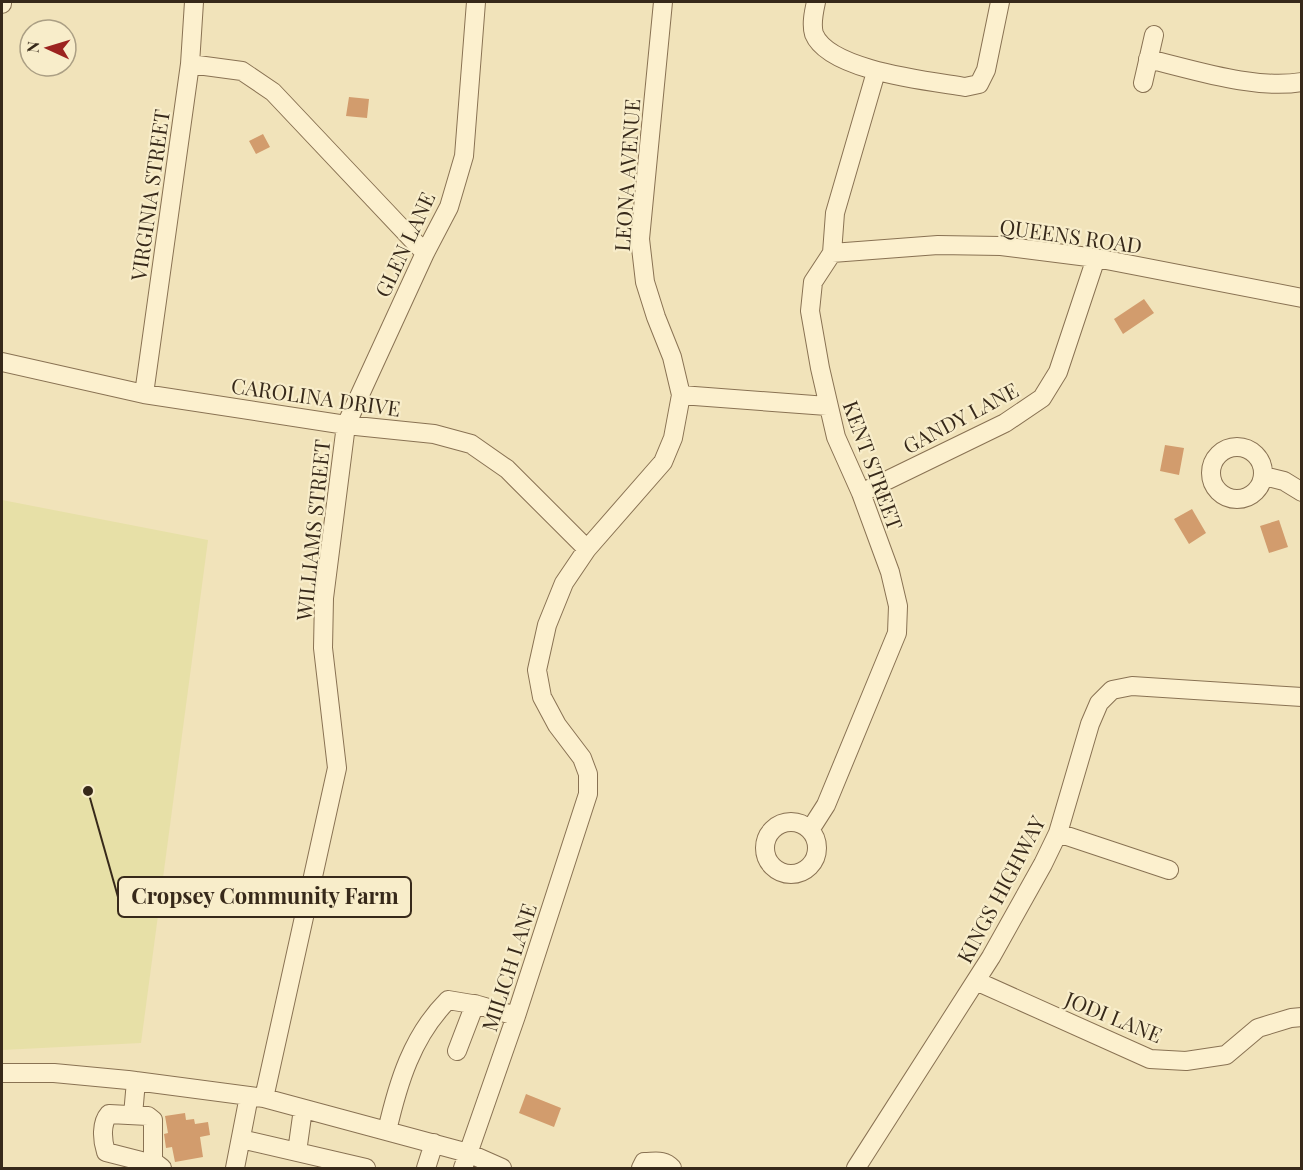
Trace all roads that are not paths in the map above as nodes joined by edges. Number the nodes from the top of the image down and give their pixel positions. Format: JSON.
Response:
{"nodes":[{"id":1,"x":194,"y":2,"type":"edge"},
{"id":2,"x":476,"y":2,"type":"edge"},
{"id":3,"x":663,"y":2,"type":"edge"},
{"id":4,"x":816,"y":2,"type":"edge"},
{"id":5,"x":1000,"y":2,"type":"edge"},
{"id":6,"x":1154,"y":35,"type":"dead end"},
{"id":7,"x":1148,"y":59,"type":"junction"},
{"id":8,"x":190,"y":64,"type":"junction"},
{"id":9,"x":876,"y":72,"type":"junction"},
{"id":10,"x":1302,"y":82,"type":"edge"},
{"id":11,"x":1143,"y":83,"type":"dead end"},
{"id":12,"x":424,"y":253,"type":"junction"},
{"id":13,"x":832,"y":253,"type":"junction"},
{"id":14,"x":1096,"y":258,"type":"junction"},
{"id":15,"x":1302,"y":297,"type":"edge"},
{"id":16,"x":2,"y":363,"type":"edge"},
{"id":17,"x":144,"y":394,"type":"junction"},
{"id":18,"x":681,"y":395,"type":"junction"},
{"id":19,"x":827,"y":406,"type":"junction"},
{"id":20,"x":346,"y":425,"type":"junction"},
{"id":21,"x":1264,"y":476,"type":"dead end"},
{"id":22,"x":1302,"y":492,"type":"edge"},
{"id":23,"x":861,"y":493,"type":"junction"},
{"id":24,"x":587,"y":549,"type":"junction"},
{"id":25,"x":1302,"y":697,"type":"edge"},
{"id":26,"x":588,"y":794,"type":"joint"},
{"id":27,"x":810,"y":830,"type":"dead end"},
{"id":28,"x":1058,"y":833,"type":"junction"},
{"id":29,"x":1169,"y":870,"type":"dead end"},
{"id":30,"x":976,"y":981,"type":"junction"},
{"id":31,"x":475,"y":1005,"type":"junction"},
{"id":32,"x":516,"y":1016,"type":"junction"},
{"id":33,"x":1302,"y":1017,"type":"edge"},
{"id":34,"x":457,"y":1051,"type":"dead end"},
{"id":35,"x":2,"y":1073,"type":"edge"},
{"id":36,"x":136,"y":1081,"type":"junction"},
{"id":37,"x":257,"y":1097,"type":"junction"},
{"id":38,"x":303,"y":1109,"type":"junction"},
{"id":39,"x":133,"y":1115,"type":"junction"},
{"id":40,"x":387,"y":1131,"type":"junction"},
{"id":41,"x":241,"y":1139,"type":"junction"},
{"id":42,"x":434,"y":1143,"type":"junction"},
{"id":43,"x":297,"y":1152,"type":"junction"},
{"id":44,"x":466,"y":1161,"type":"edge"},
{"id":45,"x":157,"y":1165,"type":"edge"},
{"id":46,"x":235,"y":1168,"type":"edge"},
{"id":47,"x":366,"y":1168,"type":"edge"},
{"id":48,"x":426,"y":1168,"type":"edge"},
{"id":49,"x":502,"y":1168,"type":"edge"},
{"id":50,"x":641,"y":1168,"type":"edge"},
{"id":51,"x":672,"y":1168,"type":"edge"},
{"id":52,"x":856,"y":1168,"type":"edge"}],
"edges":[{"from":1,"to":8,"type":"street","name":"VIRGINIA STREET"},
{"from":2,"to":12,"type":"street","name":"GLEN LANE"},
{"from":3,"to":18,"type":"street","name":"LEONA AVENUE"},
{"from":4,"to":9,"type":"street"},
{"from":5,"to":9,"type":"street"},
{"from":6,"to":7,"type":"street"},
{"from":7,"to":10,"type":"street"},
{"from":7,"to":11,"type":"street"},
{"from":8,"to":12,"type":"street"},
{"from":8,"to":17,"type":"street","name":"VIRGINIA STREET"},
{"from":9,"to":13,"type":"street","name":"KENT STREET"},
{"from":12,"to":20,"type":"street","name":"GLEN LANE"},
{"from":13,"to":14,"type":"street","name":"QUEENS ROAD"},
{"from":13,"to":19,"type":"street","name":"KENT STREET"},
{"from":14,"to":15,"type":"street","name":"QUEENS ROAD"},
{"from":14,"to":23,"type":"street","name":"GANDY LANE"},
{"from":16,"to":17,"type":"street","name":"CAROLINA DRIVE"},
{"from":17,"to":20,"type":"street","name":"CAROLINA DRIVE"},
{"from":18,"to":19,"type":"street"},
{"from":18,"to":24,"type":"street","name":"LEONA AVENUE"},
{"from":19,"to":23,"type":"street","name":"KENT STREET"},
{"from":20,"to":24,"type":"street","name":"CAROLINA DRIVE"},
{"from":20,"to":37,"type":"street","name":"WILLIAMS STREET"},
{"from":21,"to":22,"type":"street"},
{"from":23,"to":27,"type":"street","name":"KENT STREET"},
{"from":24,"to":26,"type":"street","name":"LEONA AVENUE"},
{"from":25,"to":28,"type":"street","name":"KINGS HIGHWAY"},
{"from":26,"to":32,"type":"street","name":"MILICH LANE"},
{"from":28,"to":29,"type":"street"},
{"from":28,"to":30,"type":"street","name":"KINGS HIGHWAY"},
{"from":30,"to":33,"type":"street","name":"JODI LANE"},
{"from":30,"to":52,"type":"street","name":"KINGS HIGHWAY"},
{"from":31,"to":32,"type":"street"},
{"from":31,"to":34,"type":"street"},
{"from":31,"to":40,"type":"street"},
{"from":32,"to":44,"type":"street","name":"MILICH LANE"},
{"from":35,"to":36,"type":"street"},
{"from":36,"to":37,"type":"street"},
{"from":36,"to":39,"type":"street"},
{"from":37,"to":38,"type":"street"},
{"from":37,"to":41,"type":"street","name":"WILLIAMS STREET"},
{"from":38,"to":40,"type":"street"},
{"from":38,"to":43,"type":"street"},
{"from":39,"to":45,"type":"street"},
{"from":39,"to":45,"type":"street"},
{"from":40,"to":42,"type":"street"},
{"from":41,"to":43,"type":"street"},
{"from":41,"to":46,"type":"street","name":"WILLIAMS STREET"},
{"from":42,"to":44,"type":"street"},
{"from":42,"to":48,"type":"street"},
{"from":43,"to":47,"type":"street"},
{"from":44,"to":49,"type":"street"},
{"from":50,"to":51,"type":"street"}]}
